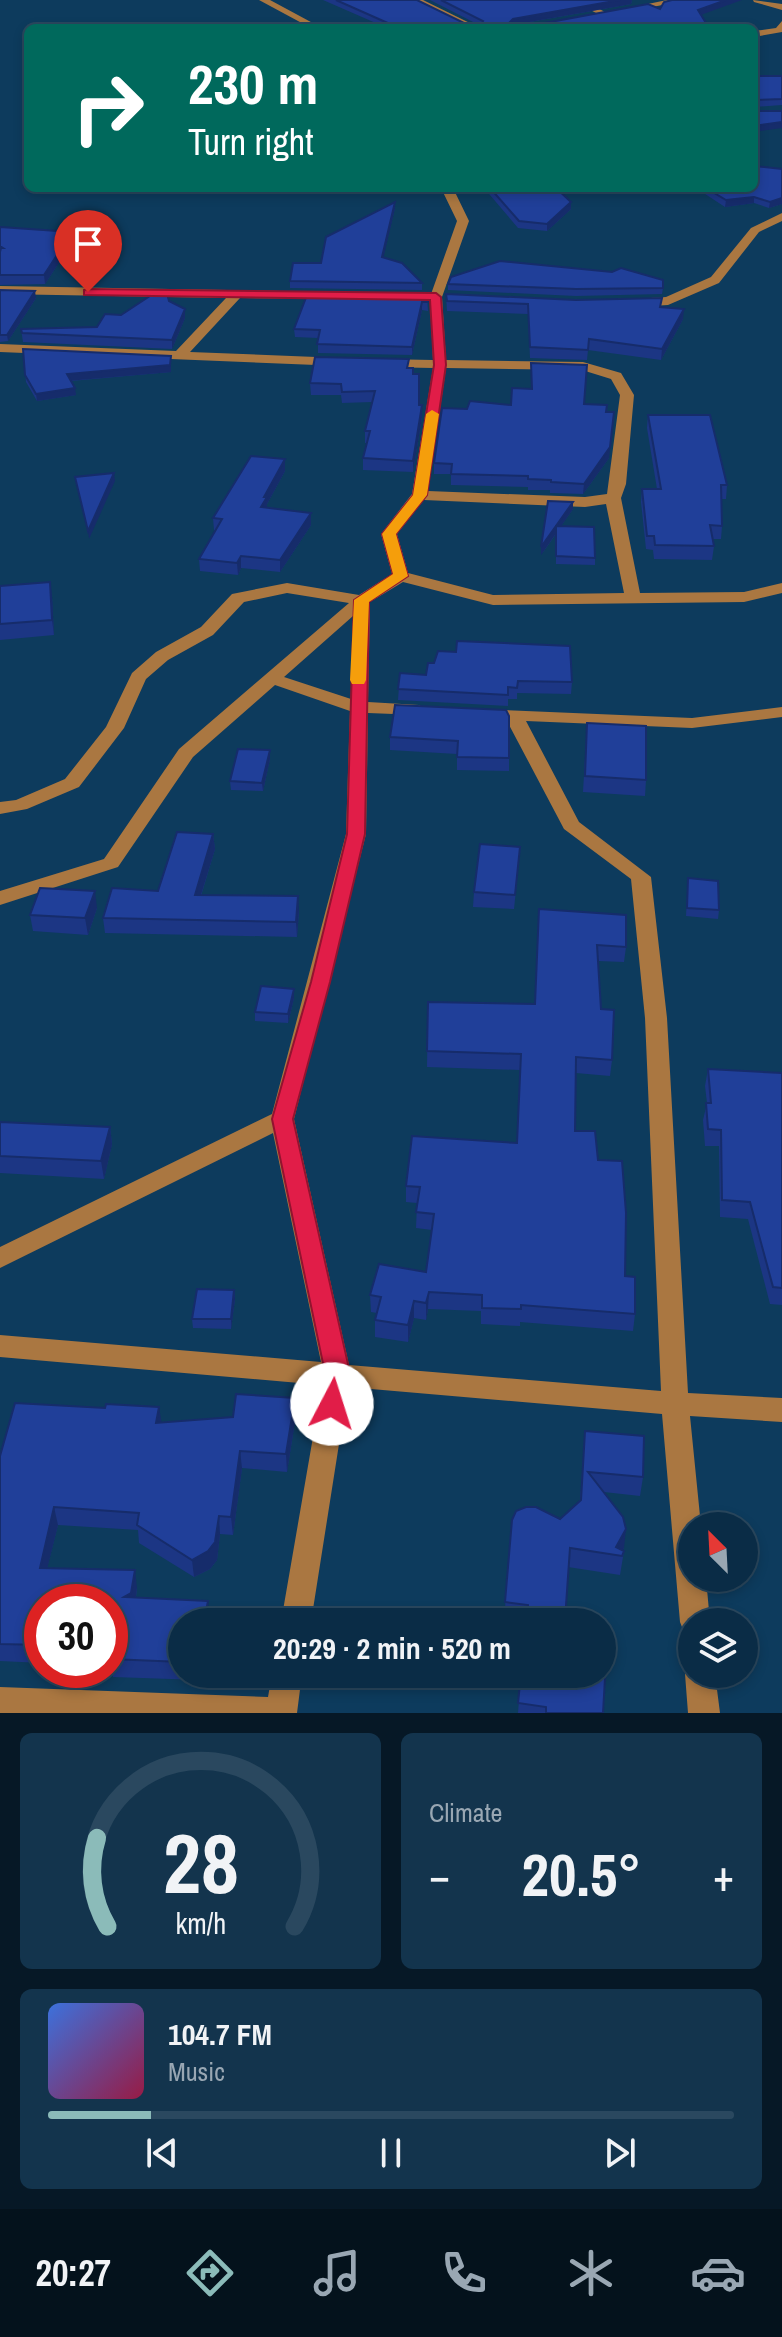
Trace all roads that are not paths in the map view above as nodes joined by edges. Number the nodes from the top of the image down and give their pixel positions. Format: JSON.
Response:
{"nodes":[{"id":1,"x":263,"y":0,"type":"edge"},
{"id":2,"x":416,"y":0,"type":"edge"},
{"id":3,"x":575,"y":0,"type":"edge"},
{"id":4,"x":683,"y":0,"type":"edge"},
{"id":5,"x":757,"y":0,"type":"edge"},
{"id":6,"x":782,"y":7,"type":"edge"},
{"id":7,"x":603,"y":13,"type":"junction"},
{"id":8,"x":589,"y":16,"type":"edge"},
{"id":9,"x":310,"y":24,"type":"edge"},
{"id":10,"x":467,"y":24,"type":"edge"},
{"id":11,"x":781,"y":29,"type":"edge"},
{"id":12,"x":758,"y":33,"type":"edge"},
{"id":13,"x":450,"y":192,"type":"edge"},
{"id":14,"x":782,"y":216,"type":"edge"},
{"id":15,"x":0,"y":290,"type":"edge"},
{"id":16,"x":235,"y":296,"type":"junction"},
{"id":17,"x":343,"y":296,"type":"edge"},
{"id":18,"x":619,"y":303,"type":"edge"},
{"id":19,"x":0,"y":348,"type":"edge"},
{"id":20,"x":179,"y":356,"type":"junction"},
{"id":21,"x":349,"y":362,"type":"edge"},
{"id":22,"x":365,"y":362,"type":"edge"},
{"id":23,"x":440,"y":365,"type":"junction"},
{"id":24,"x":420,"y":495,"type":"junction"},
{"id":25,"x":613,"y":498,"type":"junction"},
{"id":26,"x":401,"y":576,"type":"junction"},
{"id":27,"x":782,"y":588,"type":"edge"},
{"id":28,"x":633,"y":599,"type":"junction"},
{"id":29,"x":362,"y":600,"type":"junction"},
{"id":30,"x":274,"y":679,"type":"junction"},
{"id":31,"x":357,"y":707,"type":"junction"},
{"id":32,"x":436,"y":711,"type":"edge"},
{"id":33,"x":782,"y":712,"type":"edge"},
{"id":34,"x":483,"y":714,"type":"edge"},
{"id":35,"x":514,"y":716,"type":"junction"},
{"id":36,"x":0,"y":808,"type":"edge"},
{"id":37,"x":0,"y":898,"type":"edge"},
{"id":38,"x":282,"y":1119,"type":"junction"},
{"id":39,"x":0,"y":1258,"type":"edge"},
{"id":40,"x":0,"y":1346,"type":"edge"},
{"id":41,"x":337,"y":1373,"type":"junction"},
{"id":42,"x":675,"y":1404,"type":"junction"},
{"id":43,"x":782,"y":1410,"type":"edge"},
{"id":44,"x":298,"y":1608,"type":"edge"},
{"id":45,"x":694,"y":1608,"type":"edge"},
{"id":46,"x":285,"y":1688,"type":"edge"},
{"id":47,"x":701,"y":1688,"type":"edge"},
{"id":48,"x":0,"y":1702,"type":"edge"},
{"id":49,"x":281,"y":1713,"type":"edge"},
{"id":50,"x":704,"y":1713,"type":"edge"}],
"edges":[{"from":1,"to":9,"type":"street"},
{"from":2,"to":10,"type":"street"},
{"from":3,"to":7,"type":"street"},
{"from":4,"to":7,"type":"street"},
{"from":5,"to":6,"type":"street"},
{"from":7,"to":8,"type":"street"},
{"from":11,"to":12,"type":"street"},
{"from":13,"to":23,"type":"street"},
{"from":14,"to":18,"type":"street"},
{"from":15,"to":16,"type":"street"},
{"from":16,"to":17,"type":"street"},
{"from":16,"to":20,"type":"street"},
{"from":19,"to":20,"type":"street"},
{"from":20,"to":21,"type":"street"},
{"from":22,"to":23,"type":"street"},
{"from":23,"to":24,"type":"street"},
{"from":23,"to":25,"type":"street"},
{"from":24,"to":25,"type":"street"},
{"from":24,"to":26,"type":"street"},
{"from":25,"to":28,"type":"street"},
{"from":26,"to":28,"type":"street"},
{"from":26,"to":29,"type":"street"},
{"from":27,"to":28,"type":"street"},
{"from":29,"to":30,"type":"street"},
{"from":29,"to":31,"type":"street"},
{"from":29,"to":36,"type":"street"},
{"from":30,"to":31,"type":"street"},
{"from":30,"to":37,"type":"street"},
{"from":31,"to":32,"type":"street"},
{"from":31,"to":38,"type":"street"},
{"from":33,"to":35,"type":"street"},
{"from":34,"to":35,"type":"street"},
{"from":35,"to":42,"type":"street"},
{"from":38,"to":39,"type":"street"},
{"from":38,"to":41,"type":"street"},
{"from":40,"to":41,"type":"street"},
{"from":41,"to":42,"type":"street"},
{"from":41,"to":44,"type":"street"},
{"from":42,"to":43,"type":"street"},
{"from":42,"to":45,"type":"street"},
{"from":46,"to":49,"type":"street"},
{"from":47,"to":50,"type":"street"},
{"from":48,"to":49,"type":"street"}]}
